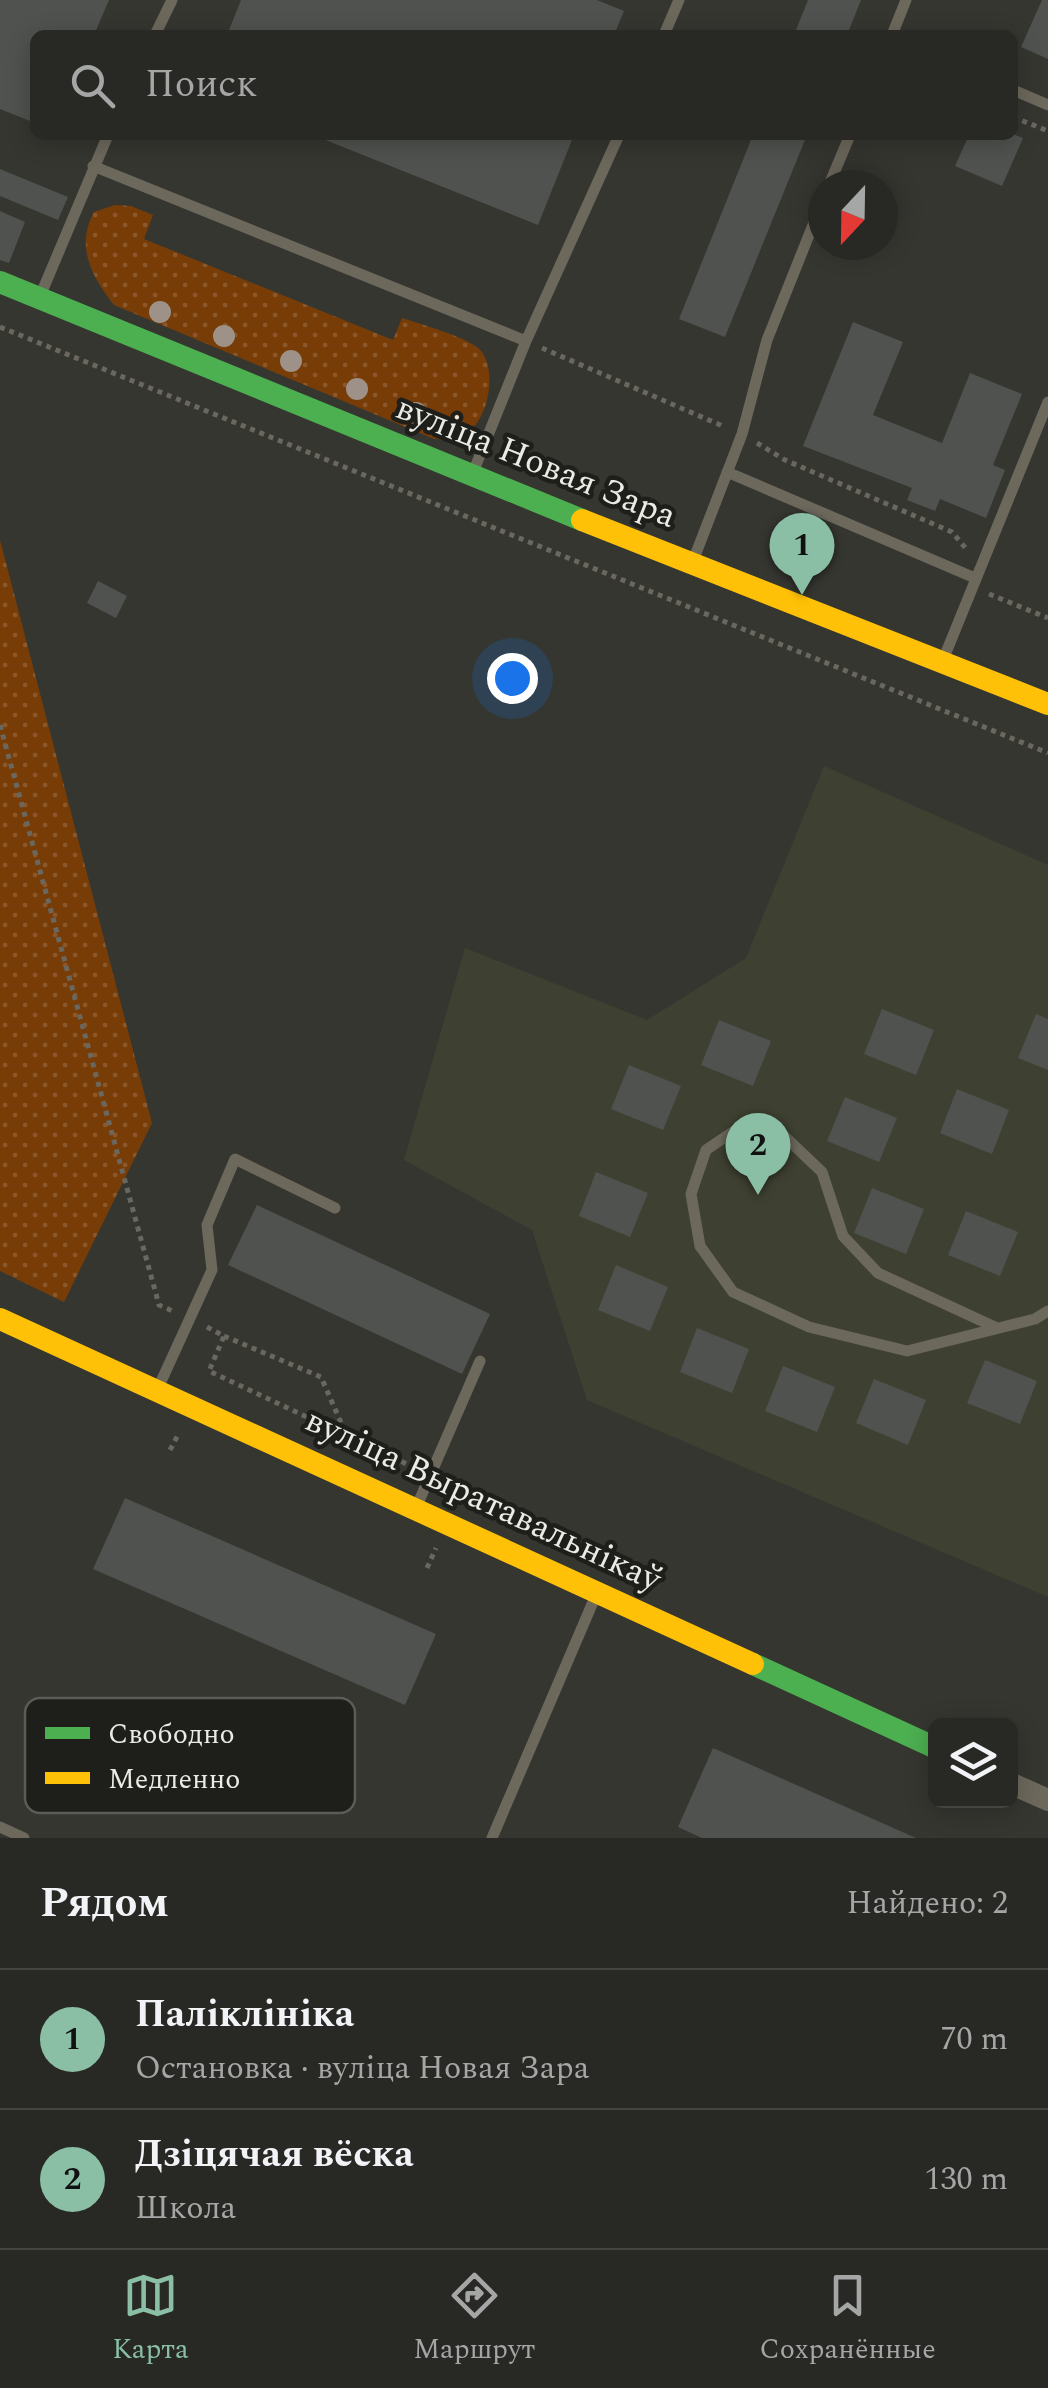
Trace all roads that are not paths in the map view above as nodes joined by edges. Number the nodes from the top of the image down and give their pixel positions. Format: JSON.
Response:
{"nodes":[{"id":1,"x":172,"y":0,"type":"edge"},
{"id":2,"x":679,"y":0,"type":"edge"},
{"id":3,"x":906,"y":0,"type":"edge"},
{"id":4,"x":158,"y":30,"type":"edge"},
{"id":5,"x":666,"y":30,"type":"edge"},
{"id":6,"x":894,"y":30,"type":"edge"},
{"id":7,"x":1018,"y":92,"type":"edge"},
{"id":8,"x":1048,"y":106,"type":"edge"},
{"id":9,"x":106,"y":140,"type":"edge"},
{"id":10,"x":616,"y":140,"type":"edge"},
{"id":11,"x":848,"y":140,"type":"edge"},
{"id":12,"x":93,"y":166,"type":"junction"},
{"id":13,"x":835,"y":170,"type":"edge"},
{"id":14,"x":808,"y":237,"type":"edge"},
{"id":15,"x":0,"y":282,"type":"edge"},
{"id":16,"x":40,"y":298,"type":"junction"},
{"id":17,"x":526,"y":341,"type":"junction"},
{"id":18,"x":1048,"y":402,"type":"edge"},
{"id":19,"x":727,"y":472,"type":"junction"},
{"id":20,"x":471,"y":476,"type":"junction"},
{"id":21,"x":693,"y":561,"type":"junction"},
{"id":22,"x":975,"y":578,"type":"junction"},
{"id":23,"x":942,"y":660,"type":"junction"},
{"id":24,"x":1048,"y":704,"type":"edge"},
{"id":25,"x":335,"y":1208,"type":"dead end"},
{"id":26,"x":1048,"y":1311,"type":"edge"},
{"id":27,"x":0,"y":1319,"type":"edge"},
{"id":28,"x":997,"y":1328,"type":"junction"},
{"id":29,"x":480,"y":1361,"type":"dead end"},
{"id":30,"x":157,"y":1390,"type":"junction"},
{"id":31,"x":416,"y":1508,"type":"junction"},
{"id":32,"x":598,"y":1591,"type":"junction"},
{"id":33,"x":928,"y":1744,"type":"edge"},
{"id":34,"x":1018,"y":1787,"type":"edge"},
{"id":35,"x":1048,"y":1800,"type":"edge"},
{"id":36,"x":0,"y":1827,"type":"edge"},
{"id":37,"x":24,"y":1838,"type":"edge"},
{"id":38,"x":492,"y":1838,"type":"edge"}],
"edges":[{"from":1,"to":4,"type":"lane"},
{"from":2,"to":5,"type":"lane"},
{"from":3,"to":6,"type":"lane"},
{"from":7,"to":8,"type":"lane"},
{"from":9,"to":12,"type":"lane"},
{"from":10,"to":17,"type":"lane"},
{"from":11,"to":13,"type":"lane"},
{"from":12,"to":16,"type":"lane"},
{"from":12,"to":17,"type":"lane"},
{"from":14,"to":19,"type":"lane"},
{"from":15,"to":16,"type":"street","name":"вуліца Новая Зара"},
{"from":16,"to":20,"type":"street","name":"вуліца Новая Зара"},
{"from":17,"to":20,"type":"lane"},
{"from":18,"to":22,"type":"lane"},
{"from":19,"to":21,"type":"lane"},
{"from":19,"to":22,"type":"lane"},
{"from":20,"to":21,"type":"street","name":"вуліца Новая Зара"},
{"from":21,"to":23,"type":"street","name":"вуліца Новая Зара"},
{"from":22,"to":23,"type":"lane"},
{"from":23,"to":24,"type":"street","name":"вуліца Новая Зара"},
{"from":25,"to":30,"type":"lane"},
{"from":26,"to":28,"type":"lane"},
{"from":27,"to":30,"type":"street","name":"вуліца Выратавальнікаў"},
{"from":28,"to":28,"type":"lane"},
{"from":29,"to":31,"type":"lane"},
{"from":30,"to":31,"type":"street","name":"вуліца Выратавальнікаў"},
{"from":31,"to":32,"type":"street","name":"вуліца Выратавальнікаў"},
{"from":32,"to":33,"type":"street","name":"вуліца Выратавальнікаў"},
{"from":32,"to":38,"type":"lane"},
{"from":34,"to":35,"type":"street"},
{"from":36,"to":37,"type":"lane"}]}
